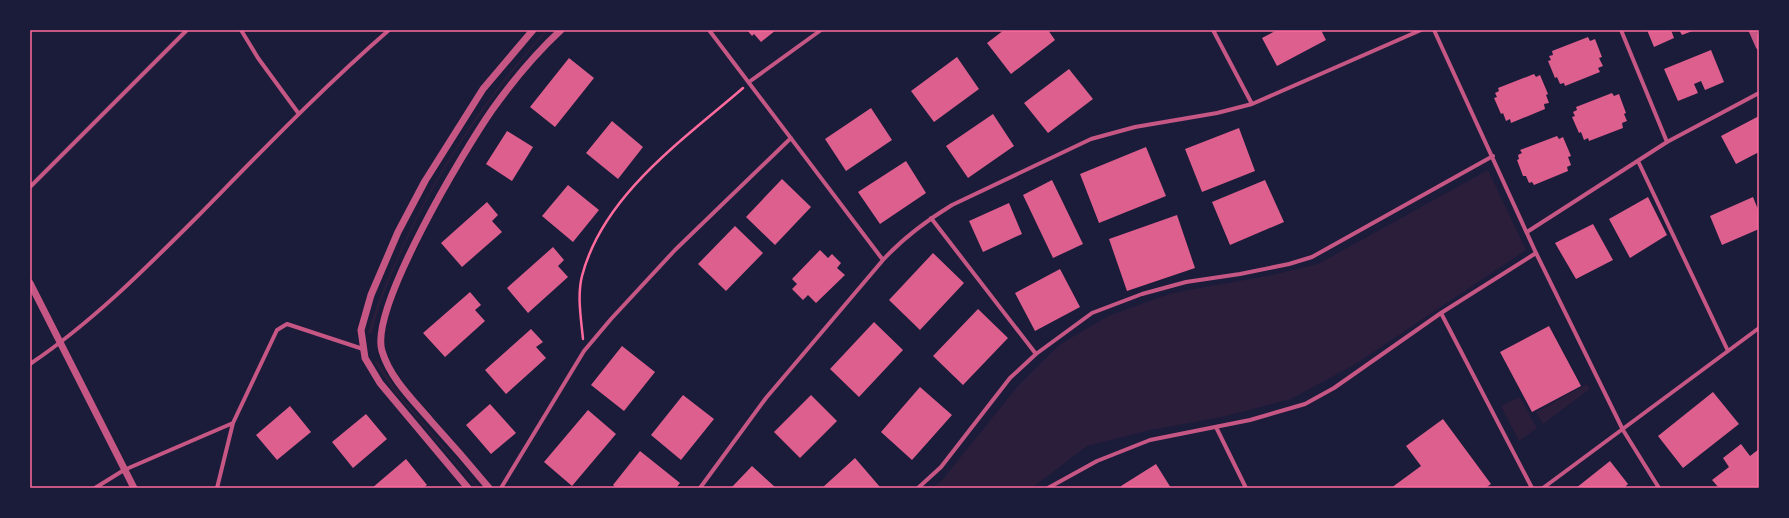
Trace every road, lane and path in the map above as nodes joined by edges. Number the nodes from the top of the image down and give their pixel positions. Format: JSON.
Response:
{"nodes":[{"id":1,"x":187,"y":30,"type":"edge"},
{"id":2,"x":241,"y":30,"type":"edge"},
{"id":3,"x":389,"y":30,"type":"edge"},
{"id":4,"x":533,"y":30,"type":"edge"},
{"id":5,"x":561,"y":30,"type":"edge"},
{"id":6,"x":710,"y":30,"type":"edge"},
{"id":7,"x":821,"y":30,"type":"edge"},
{"id":8,"x":1213,"y":30,"type":"edge"},
{"id":9,"x":1421,"y":30,"type":"edge"},
{"id":10,"x":1434,"y":30,"type":"edge"},
{"id":11,"x":1621,"y":30,"type":"edge"},
{"id":12,"x":1752,"y":30,"type":"edge"},
{"id":13,"x":1759,"y":46,"type":"edge"},
{"id":14,"x":749,"y":82,"type":"junction"},
{"id":15,"x":1759,"y":93,"type":"edge"},
{"id":16,"x":1252,"y":104,"type":"junction"},
{"id":17,"x":299,"y":114,"type":"junction"},
{"id":18,"x":791,"y":138,"type":"junction"},
{"id":19,"x":1667,"y":142,"type":"junction"},
{"id":20,"x":1493,"y":156,"type":"junction"},
{"id":21,"x":1638,"y":161,"type":"junction"},
{"id":22,"x":30,"y":187,"type":"edge"},
{"id":23,"x":930,"y":218,"type":"junction"},
{"id":24,"x":1527,"y":232,"type":"junction"},
{"id":25,"x":1536,"y":253,"type":"junction"},
{"id":26,"x":883,"y":260,"type":"junction"},
{"id":27,"x":30,"y":283,"type":"edge"},
{"id":28,"x":1441,"y":313,"type":"junction"},
{"id":29,"x":1759,"y":328,"type":"edge"},
{"id":30,"x":61,"y":342,"type":"junction"},
{"id":31,"x":363,"y":350,"type":"junction"},
{"id":32,"x":1728,"y":350,"type":"junction"},
{"id":33,"x":584,"y":351,"type":"junction"},
{"id":34,"x":1036,"y":354,"type":"junction"},
{"id":35,"x":30,"y":364,"type":"edge"},
{"id":36,"x":233,"y":423,"type":"junction"},
{"id":37,"x":1216,"y":427,"type":"junction"},
{"id":38,"x":1623,"y":430,"type":"junction"},
{"id":39,"x":124,"y":470,"type":"junction"},
{"id":40,"x":95,"y":488,"type":"edge"},
{"id":41,"x":134,"y":488,"type":"edge"},
{"id":42,"x":217,"y":488,"type":"edge"},
{"id":43,"x":468,"y":488,"type":"edge"},
{"id":44,"x":490,"y":488,"type":"edge"},
{"id":45,"x":501,"y":488,"type":"edge"},
{"id":46,"x":700,"y":488,"type":"edge"},
{"id":47,"x":918,"y":488,"type":"edge"},
{"id":48,"x":1048,"y":488,"type":"edge"},
{"id":49,"x":1246,"y":488,"type":"edge"},
{"id":50,"x":1532,"y":488,"type":"edge"},
{"id":51,"x":1543,"y":488,"type":"edge"},
{"id":52,"x":1660,"y":488,"type":"edge"}],
"edges":[{"from":1,"to":22,"type":"street"},
{"from":2,"to":17,"type":"street"},
{"from":3,"to":17,"type":"street"},
{"from":4,"to":31,"type":"street"},
{"from":5,"to":44,"type":"street"},
{"from":6,"to":14,"type":"street"},
{"from":7,"to":14,"type":"street"},
{"from":8,"to":16,"type":"street"},
{"from":9,"to":16,"type":"street"},
{"from":10,"to":20,"type":"street"},
{"from":11,"to":19,"type":"street"},
{"from":12,"to":13,"type":"street"},
{"from":14,"to":18,"type":"street"},
{"from":14,"to":33,"type":"path"},
{"from":15,"to":19,"type":"street"},
{"from":16,"to":23,"type":"street"},
{"from":17,"to":30,"type":"street"},
{"from":18,"to":26,"type":"street"},
{"from":18,"to":33,"type":"street"},
{"from":19,"to":21,"type":"street"},
{"from":20,"to":24,"type":"street"},
{"from":20,"to":34,"type":"street"},
{"from":21,"to":24,"type":"street"},
{"from":21,"to":32,"type":"street"},
{"from":23,"to":26,"type":"street"},
{"from":23,"to":34,"type":"street"},
{"from":24,"to":25,"type":"street"},
{"from":25,"to":28,"type":"street"},
{"from":25,"to":38,"type":"street"},
{"from":26,"to":46,"type":"street"},
{"from":27,"to":30,"type":"street"},
{"from":28,"to":37,"type":"street"},
{"from":28,"to":50,"type":"street"},
{"from":29,"to":32,"type":"street"},
{"from":30,"to":35,"type":"street"},
{"from":30,"to":39,"type":"street"},
{"from":31,"to":36,"type":"street"},
{"from":31,"to":43,"type":"street"},
{"from":32,"to":38,"type":"street"},
{"from":33,"to":45,"type":"street"},
{"from":34,"to":47,"type":"street"},
{"from":36,"to":39,"type":"street"},
{"from":36,"to":42,"type":"street"},
{"from":37,"to":48,"type":"street"},
{"from":37,"to":49,"type":"street"},
{"from":38,"to":51,"type":"street"},
{"from":38,"to":52,"type":"street"},
{"from":39,"to":40,"type":"street"},
{"from":39,"to":41,"type":"street"}]}
